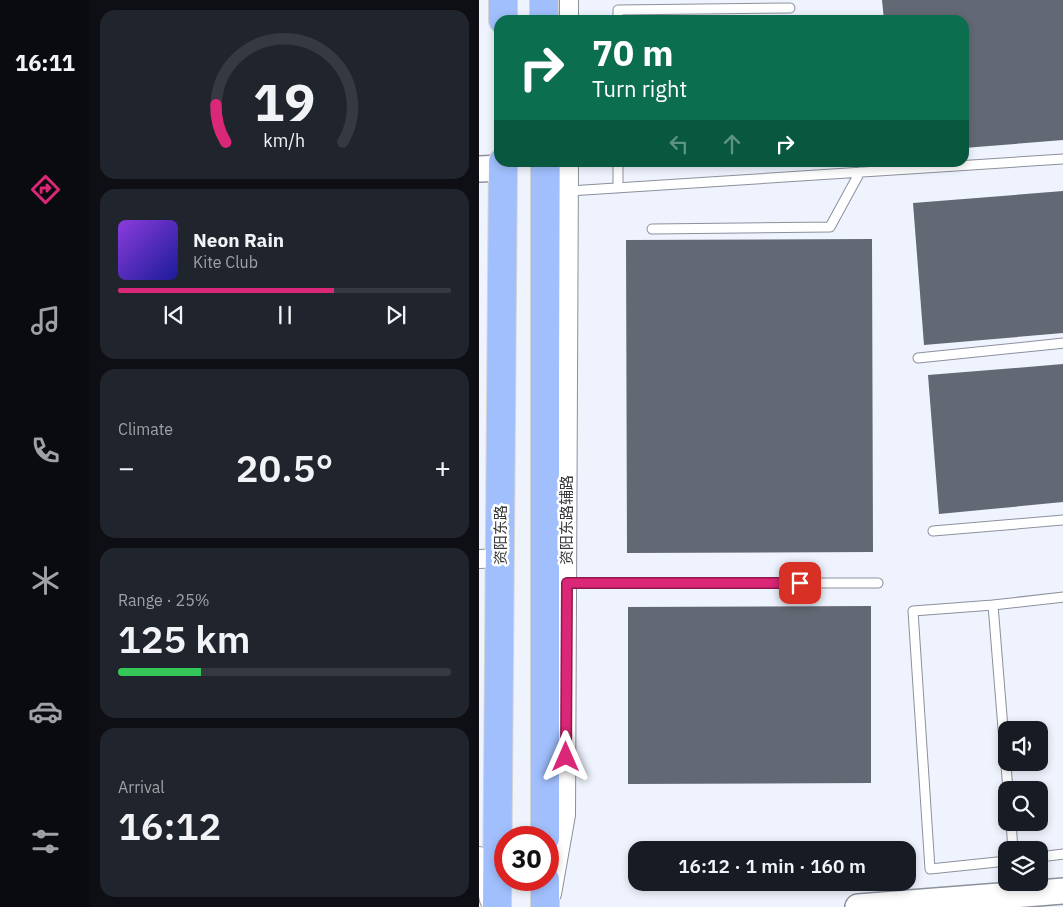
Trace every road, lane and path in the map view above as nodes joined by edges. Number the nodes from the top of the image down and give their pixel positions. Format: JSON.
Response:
{"nodes":[{"id":1,"x":503,"y":0,"type":"edge"},
{"id":2,"x":545,"y":0,"type":"edge"},
{"id":3,"x":569,"y":0,"type":"edge"},
{"id":4,"x":789,"y":8,"type":"dead end"},
{"id":5,"x":503,"y":15,"type":"edge"},
{"id":6,"x":545,"y":15,"type":"edge"},
{"id":7,"x":569,"y":15,"type":"edge"},
{"id":8,"x":618,"y":15,"type":"edge"},
{"id":9,"x":479,"y":152,"type":"edge"},
{"id":10,"x":1063,"y":159,"type":"edge"},
{"id":11,"x":494,"y":162,"type":"edge"},
{"id":12,"x":969,"y":165,"type":"edge"},
{"id":13,"x":496,"y":167,"type":"edge"},
{"id":14,"x":547,"y":167,"type":"edge"},
{"id":15,"x":567,"y":167,"type":"edge"},
{"id":16,"x":619,"y":167,"type":"edge"},
{"id":17,"x":938,"y":167,"type":"edge"},
{"id":18,"x":860,"y":172,"type":"junction"},
{"id":19,"x":619,"y":188,"type":"junction"},
{"id":20,"x":557,"y":191,"type":"junction"},
{"id":21,"x":652,"y":229,"type":"dead end"},
{"id":22,"x":1063,"y":343,"type":"edge"},
{"id":23,"x":918,"y":358,"type":"dead end"},
{"id":24,"x":1063,"y":520,"type":"edge"},
{"id":25,"x":933,"y":531,"type":"dead end"},
{"id":26,"x":490,"y":558,"type":"edge"},
{"id":27,"x":556,"y":582,"type":"junction"},
{"id":28,"x":877,"y":583,"type":"dead end"},
{"id":29,"x":1063,"y":598,"type":"edge"},
{"id":30,"x":993,"y":605,"type":"junction"},
{"id":31,"x":1007,"y":781,"type":"edge"},
{"id":32,"x":546,"y":826,"type":"edge"},
{"id":33,"x":1063,"y":854,"type":"edge"},
{"id":34,"x":479,"y":856,"type":"edge"},
{"id":35,"x":1048,"y":856,"type":"edge"},
{"id":36,"x":998,"y":862,"type":"edge"},
{"id":37,"x":545,"y":891,"type":"edge"},
{"id":38,"x":1063,"y":891,"type":"edge"},
{"id":39,"x":490,"y":907,"type":"edge"},
{"id":40,"x":497,"y":907,"type":"edge"},
{"id":41,"x":545,"y":907,"type":"edge"},
{"id":42,"x":549,"y":907,"type":"edge"},
{"id":43,"x":858,"y":907,"type":"edge"}],
"edges":[{"from":1,"to":5,"type":"main road"},
{"from":2,"to":6,"type":"main road"},
{"from":3,"to":7,"type":"street"},
{"from":4,"to":8,"type":"lane"},
{"from":9,"to":11,"type":"main road"},
{"from":10,"to":12,"type":"lane"},
{"from":13,"to":26,"type":"main road","name":"资阳东路"},
{"from":14,"to":20,"type":"main road"},
{"from":15,"to":20,"type":"street"},
{"from":16,"to":19,"type":"lane"},
{"from":17,"to":18,"type":"lane"},
{"from":18,"to":19,"type":"lane"},
{"from":18,"to":21,"type":"lane"},
{"from":19,"to":20,"type":"lane"},
{"from":20,"to":27,"type":"main road"},
{"from":22,"to":23,"type":"lane"},
{"from":24,"to":25,"type":"lane"},
{"from":26,"to":40,"type":"main road","name":"资阳东路"},
{"from":27,"to":28,"type":"lane"},
{"from":27,"to":32,"type":"main road"},
{"from":27,"to":42,"type":"street","name":"资阳东路辅路"},
{"from":29,"to":30,"type":"lane"},
{"from":30,"to":31,"type":"lane"},
{"from":30,"to":36,"type":"lane"},
{"from":33,"to":35,"type":"lane"},
{"from":34,"to":39,"type":"street"},
{"from":37,"to":41,"type":"main road"},
{"from":38,"to":43,"type":"main road"}]}
